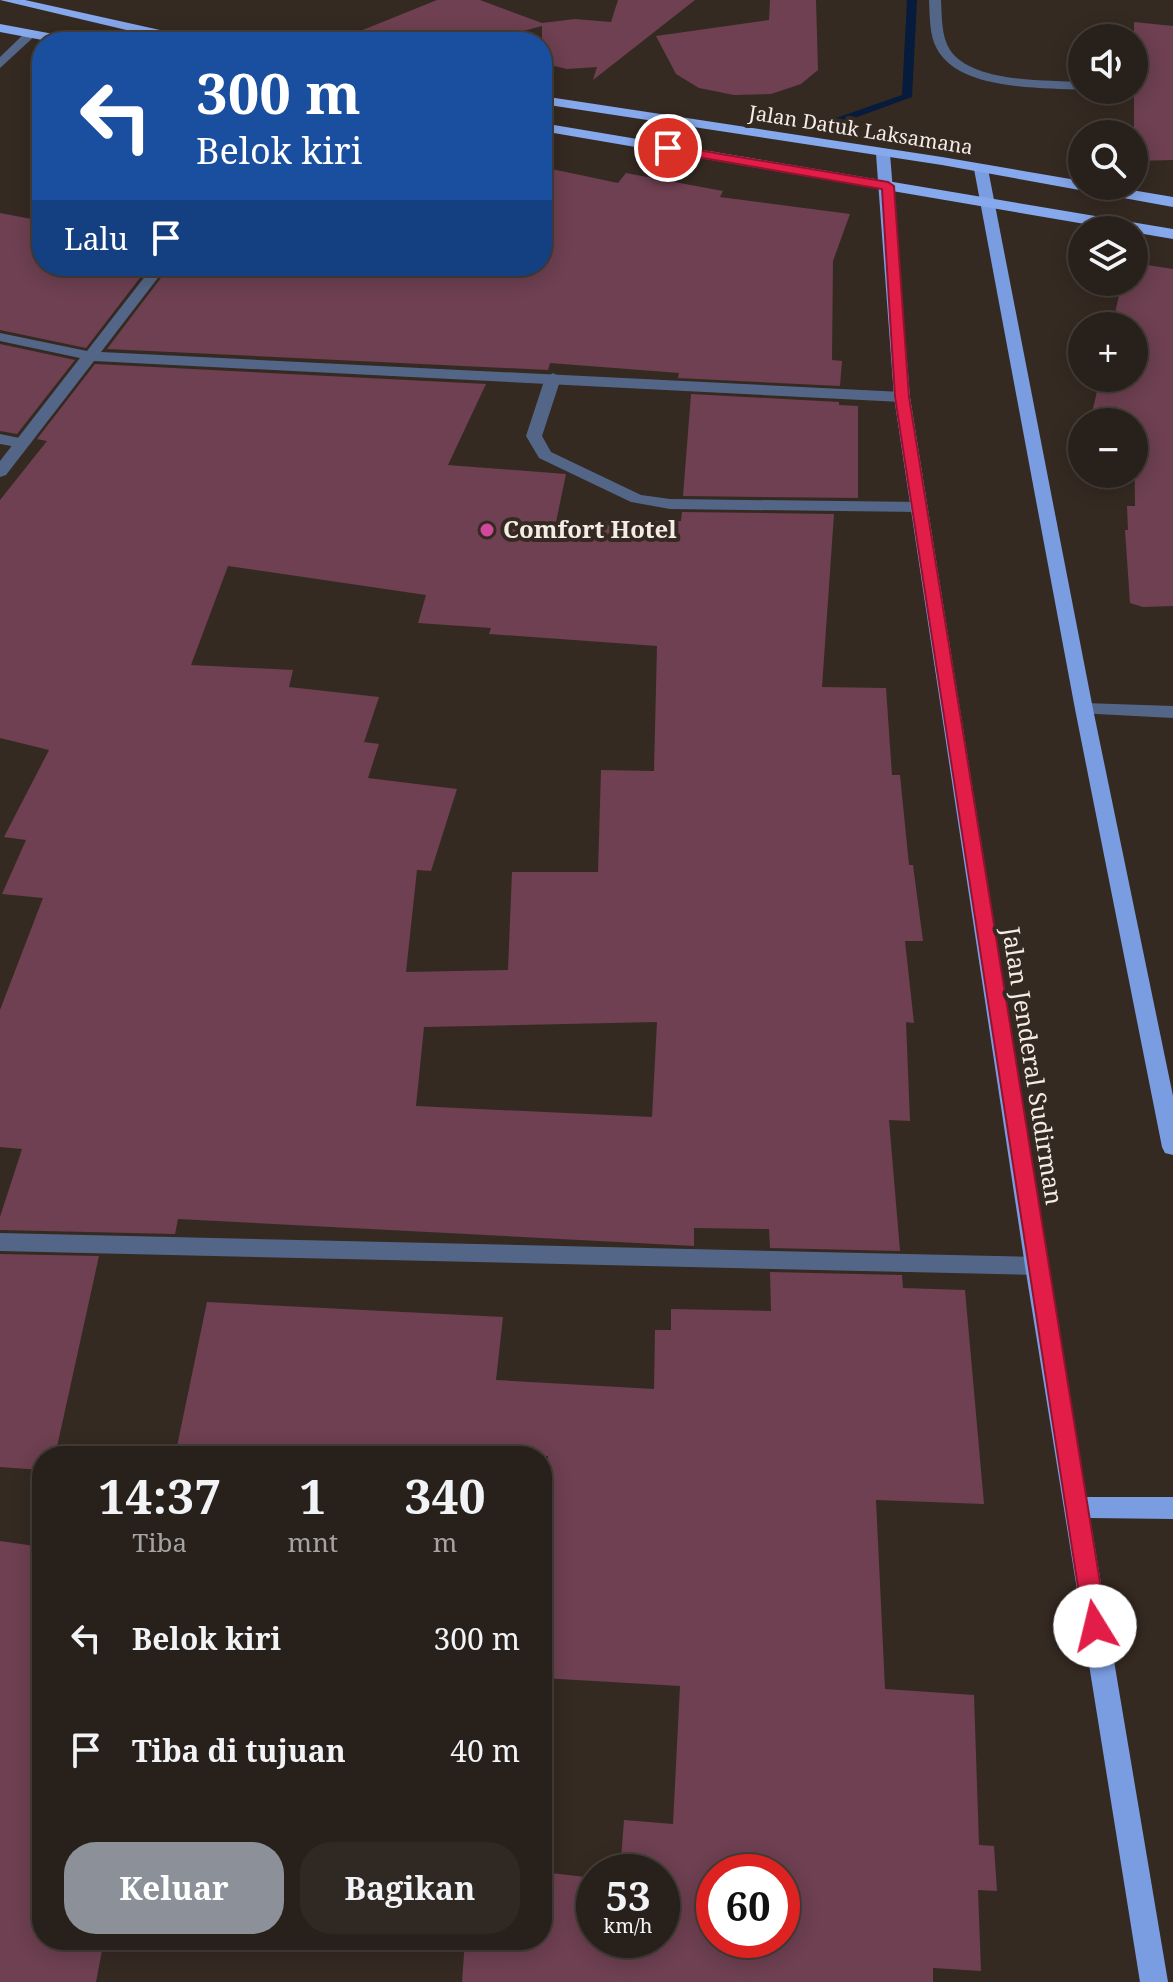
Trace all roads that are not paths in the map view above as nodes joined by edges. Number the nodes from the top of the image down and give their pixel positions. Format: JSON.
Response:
{"nodes":[{"id":1,"x":7,"y":0,"type":"edge"},
{"id":2,"x":935,"y":0,"type":"edge"},
{"id":3,"x":0,"y":28,"type":"edge"},
{"id":4,"x":151,"y":32,"type":"edge"},
{"id":5,"x":31,"y":34,"type":"joint"},
{"id":6,"x":0,"y":64,"type":"edge"},
{"id":7,"x":1068,"y":85,"type":"edge"},
{"id":8,"x":552,"y":102,"type":"edge"},
{"id":9,"x":552,"y":129,"type":"edge"},
{"id":10,"x":883,"y":154,"type":"junction"},
{"id":11,"x":981,"y":169,"type":"junction"},
{"id":12,"x":888,"y":186,"type":"junction"},
{"id":13,"x":986,"y":201,"type":"junction"},
{"id":14,"x":1173,"y":202,"type":"edge"},
{"id":15,"x":1173,"y":234,"type":"edge"},
{"id":16,"x":152,"y":276,"type":"edge"},
{"id":17,"x":0,"y":337,"type":"edge"},
{"id":18,"x":91,"y":356,"type":"junction"},
{"id":19,"x":553,"y":378,"type":"junction"},
{"id":20,"x":902,"y":397,"type":"junction"},
{"id":21,"x":0,"y":439,"type":"edge"},
{"id":22,"x":23,"y":443,"type":"junction"},
{"id":23,"x":0,"y":472,"type":"edge"},
{"id":24,"x":919,"y":507,"type":"junction"},
{"id":25,"x":1084,"y":709,"type":"junction"},
{"id":26,"x":1173,"y":712,"type":"edge"},
{"id":27,"x":1173,"y":1147,"type":"edge"},
{"id":28,"x":0,"y":1242,"type":"edge"},
{"id":29,"x":1036,"y":1266,"type":"junction"},
{"id":30,"x":1076,"y":1507,"type":"junction"},
{"id":31,"x":1173,"y":1508,"type":"edge"},
{"id":32,"x":1154,"y":1982,"type":"edge"}],
"edges":[{"from":1,"to":4,"type":"highway"},
{"from":2,"to":7,"type":"street"},
{"from":3,"to":5,"type":"highway"},
{"from":5,"to":6,"type":"street"},
{"from":8,"to":10,"type":"highway","name":"Jalan Datuk Laksamana"},
{"from":9,"to":12,"type":"highway"},
{"from":10,"to":11,"type":"highway","name":"Jalan Datuk Laksamana"},
{"from":10,"to":12,"type":"main road","name":"Jalan Jenderal Sudirman"},
{"from":11,"to":13,"type":"main road"},
{"from":11,"to":14,"type":"highway","name":"Jalan Datuk Laksamana"},
{"from":12,"to":13,"type":"highway"},
{"from":12,"to":20,"type":"main road","name":"Jalan Jenderal Sudirman"},
{"from":13,"to":15,"type":"highway"},
{"from":13,"to":25,"type":"main road"},
{"from":16,"to":18,"type":"street"},
{"from":17,"to":18,"type":"street"},
{"from":18,"to":19,"type":"street"},
{"from":18,"to":22,"type":"street"},
{"from":19,"to":20,"type":"street"},
{"from":19,"to":24,"type":"street"},
{"from":20,"to":24,"type":"main road","name":"Jalan Jenderal Sudirman"},
{"from":21,"to":22,"type":"street"},
{"from":22,"to":23,"type":"street"},
{"from":24,"to":29,"type":"main road","name":"Jalan Jenderal Sudirman"},
{"from":25,"to":26,"type":"street"},
{"from":25,"to":27,"type":"main road"},
{"from":28,"to":29,"type":"street"},
{"from":29,"to":30,"type":"main road","name":"Jalan Jenderal Sudirman"},
{"from":30,"to":31,"type":"main road"},
{"from":30,"to":32,"type":"main road","name":"Jalan Jenderal Sudirman"}]}
